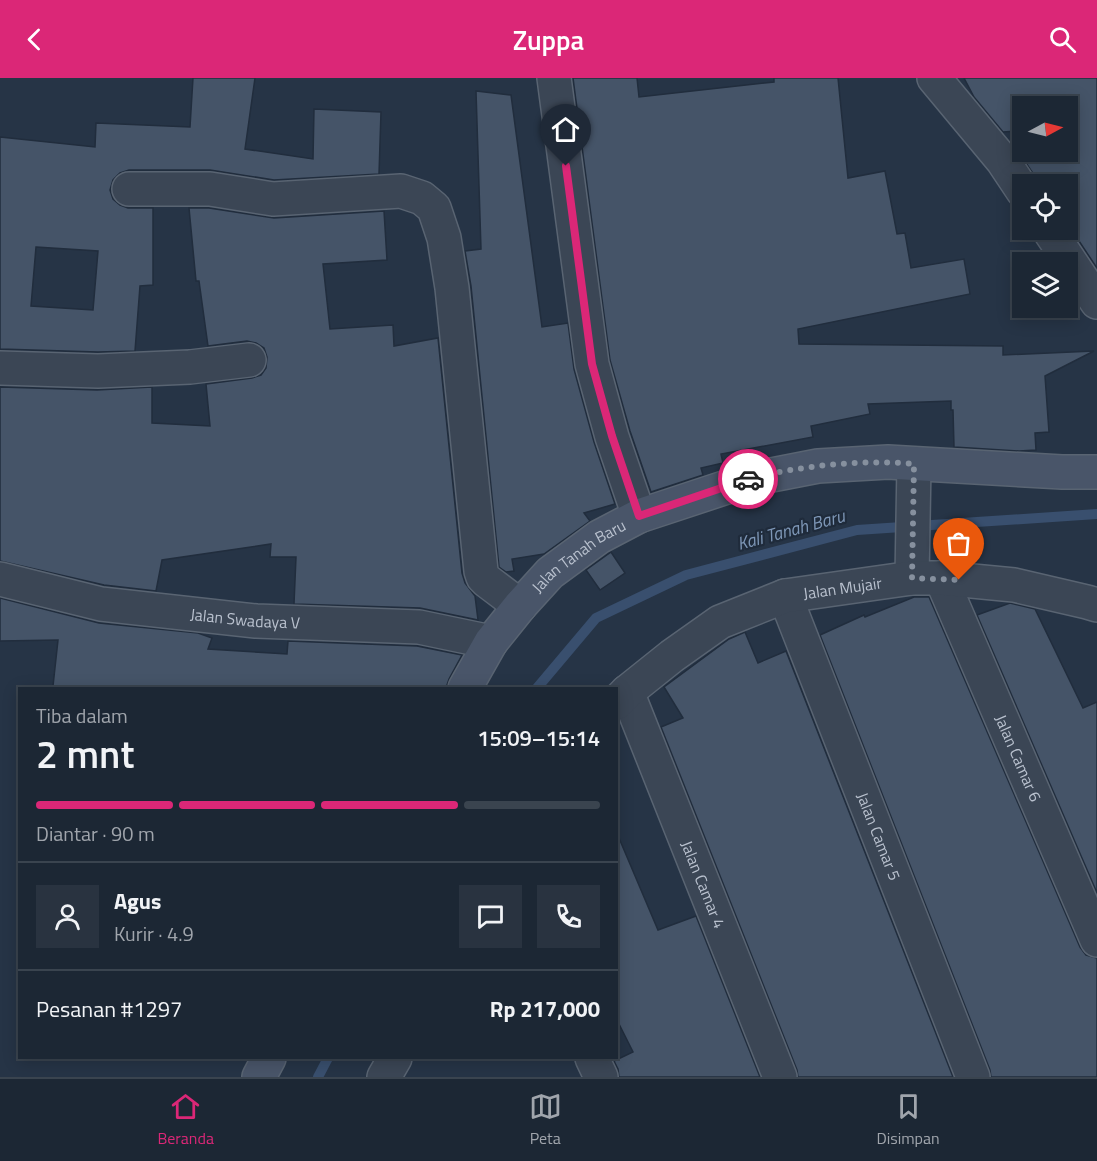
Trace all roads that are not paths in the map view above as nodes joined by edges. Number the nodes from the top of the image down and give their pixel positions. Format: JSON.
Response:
{"nodes":[{"id":1,"x":554,"y":78,"type":"edge"},
{"id":2,"x":934,"y":78,"type":"edge"},
{"id":3,"x":1012,"y":174,"type":"edge"},
{"id":4,"x":129,"y":189,"type":"dead end"},
{"id":5,"x":1056,"y":240,"type":"edge"},
{"id":6,"x":1097,"y":302,"type":"edge"},
{"id":7,"x":249,"y":360,"type":"dead end"},
{"id":8,"x":0,"y":368,"type":"edge"},
{"id":9,"x":1097,"y":472,"type":"edge"},
{"id":10,"x":914,"y":476,"type":"junction"},
{"id":11,"x":639,"y":516,"type":"junction"},
{"id":12,"x":922,"y":570,"type":"junction"},
{"id":13,"x":0,"y":579,"type":"edge"},
{"id":14,"x":785,"y":596,"type":"junction"},
{"id":15,"x":1097,"y":605,"type":"edge"},
{"id":16,"x":520,"y":606,"type":"junction"},
{"id":17,"x":491,"y":642,"type":"junction"},
{"id":18,"x":466,"y":687,"type":"edge"},
{"id":19,"x":622,"y":697,"type":"edge"},
{"id":20,"x":1097,"y":940,"type":"edge"},
{"id":21,"x":268,"y":1059,"type":"edge"},
{"id":22,"x":592,"y":1059,"type":"edge"},
{"id":23,"x":259,"y":1077,"type":"edge"},
{"id":24,"x":601,"y":1077,"type":"edge"},
{"id":25,"x":780,"y":1077,"type":"edge"},
{"id":26,"x":973,"y":1077,"type":"edge"}],
"edges":[{"from":1,"to":11,"type":"street"},
{"from":2,"to":3,"type":"street"},
{"from":4,"to":16,"type":"street"},
{"from":5,"to":6,"type":"street"},
{"from":7,"to":8,"type":"street"},
{"from":9,"to":10,"type":"main road","name":"Jalan Tanah Baru"},
{"from":10,"to":11,"type":"main road","name":"Jalan Tanah Baru"},
{"from":10,"to":12,"type":"street"},
{"from":11,"to":16,"type":"main road","name":"Jalan Tanah Baru"},
{"from":12,"to":14,"type":"street","name":"Jalan Mujair"},
{"from":12,"to":15,"type":"street","name":"Jalan Mujair"},
{"from":12,"to":20,"type":"street","name":"Jalan Camar 6"},
{"from":13,"to":17,"type":"street","name":"Jalan Swadaya V"},
{"from":14,"to":19,"type":"street","name":"Jalan Mujair"},
{"from":14,"to":26,"type":"street","name":"Jalan Camar 5"},
{"from":16,"to":17,"type":"main road","name":"Jalan Tanah Baru"},
{"from":17,"to":18,"type":"main road","name":"Jalan Tanah Baru"},
{"from":19,"to":25,"type":"street","name":"Jalan Camar 4"},
{"from":21,"to":23,"type":"main road"},
{"from":22,"to":24,"type":"street"}]}
